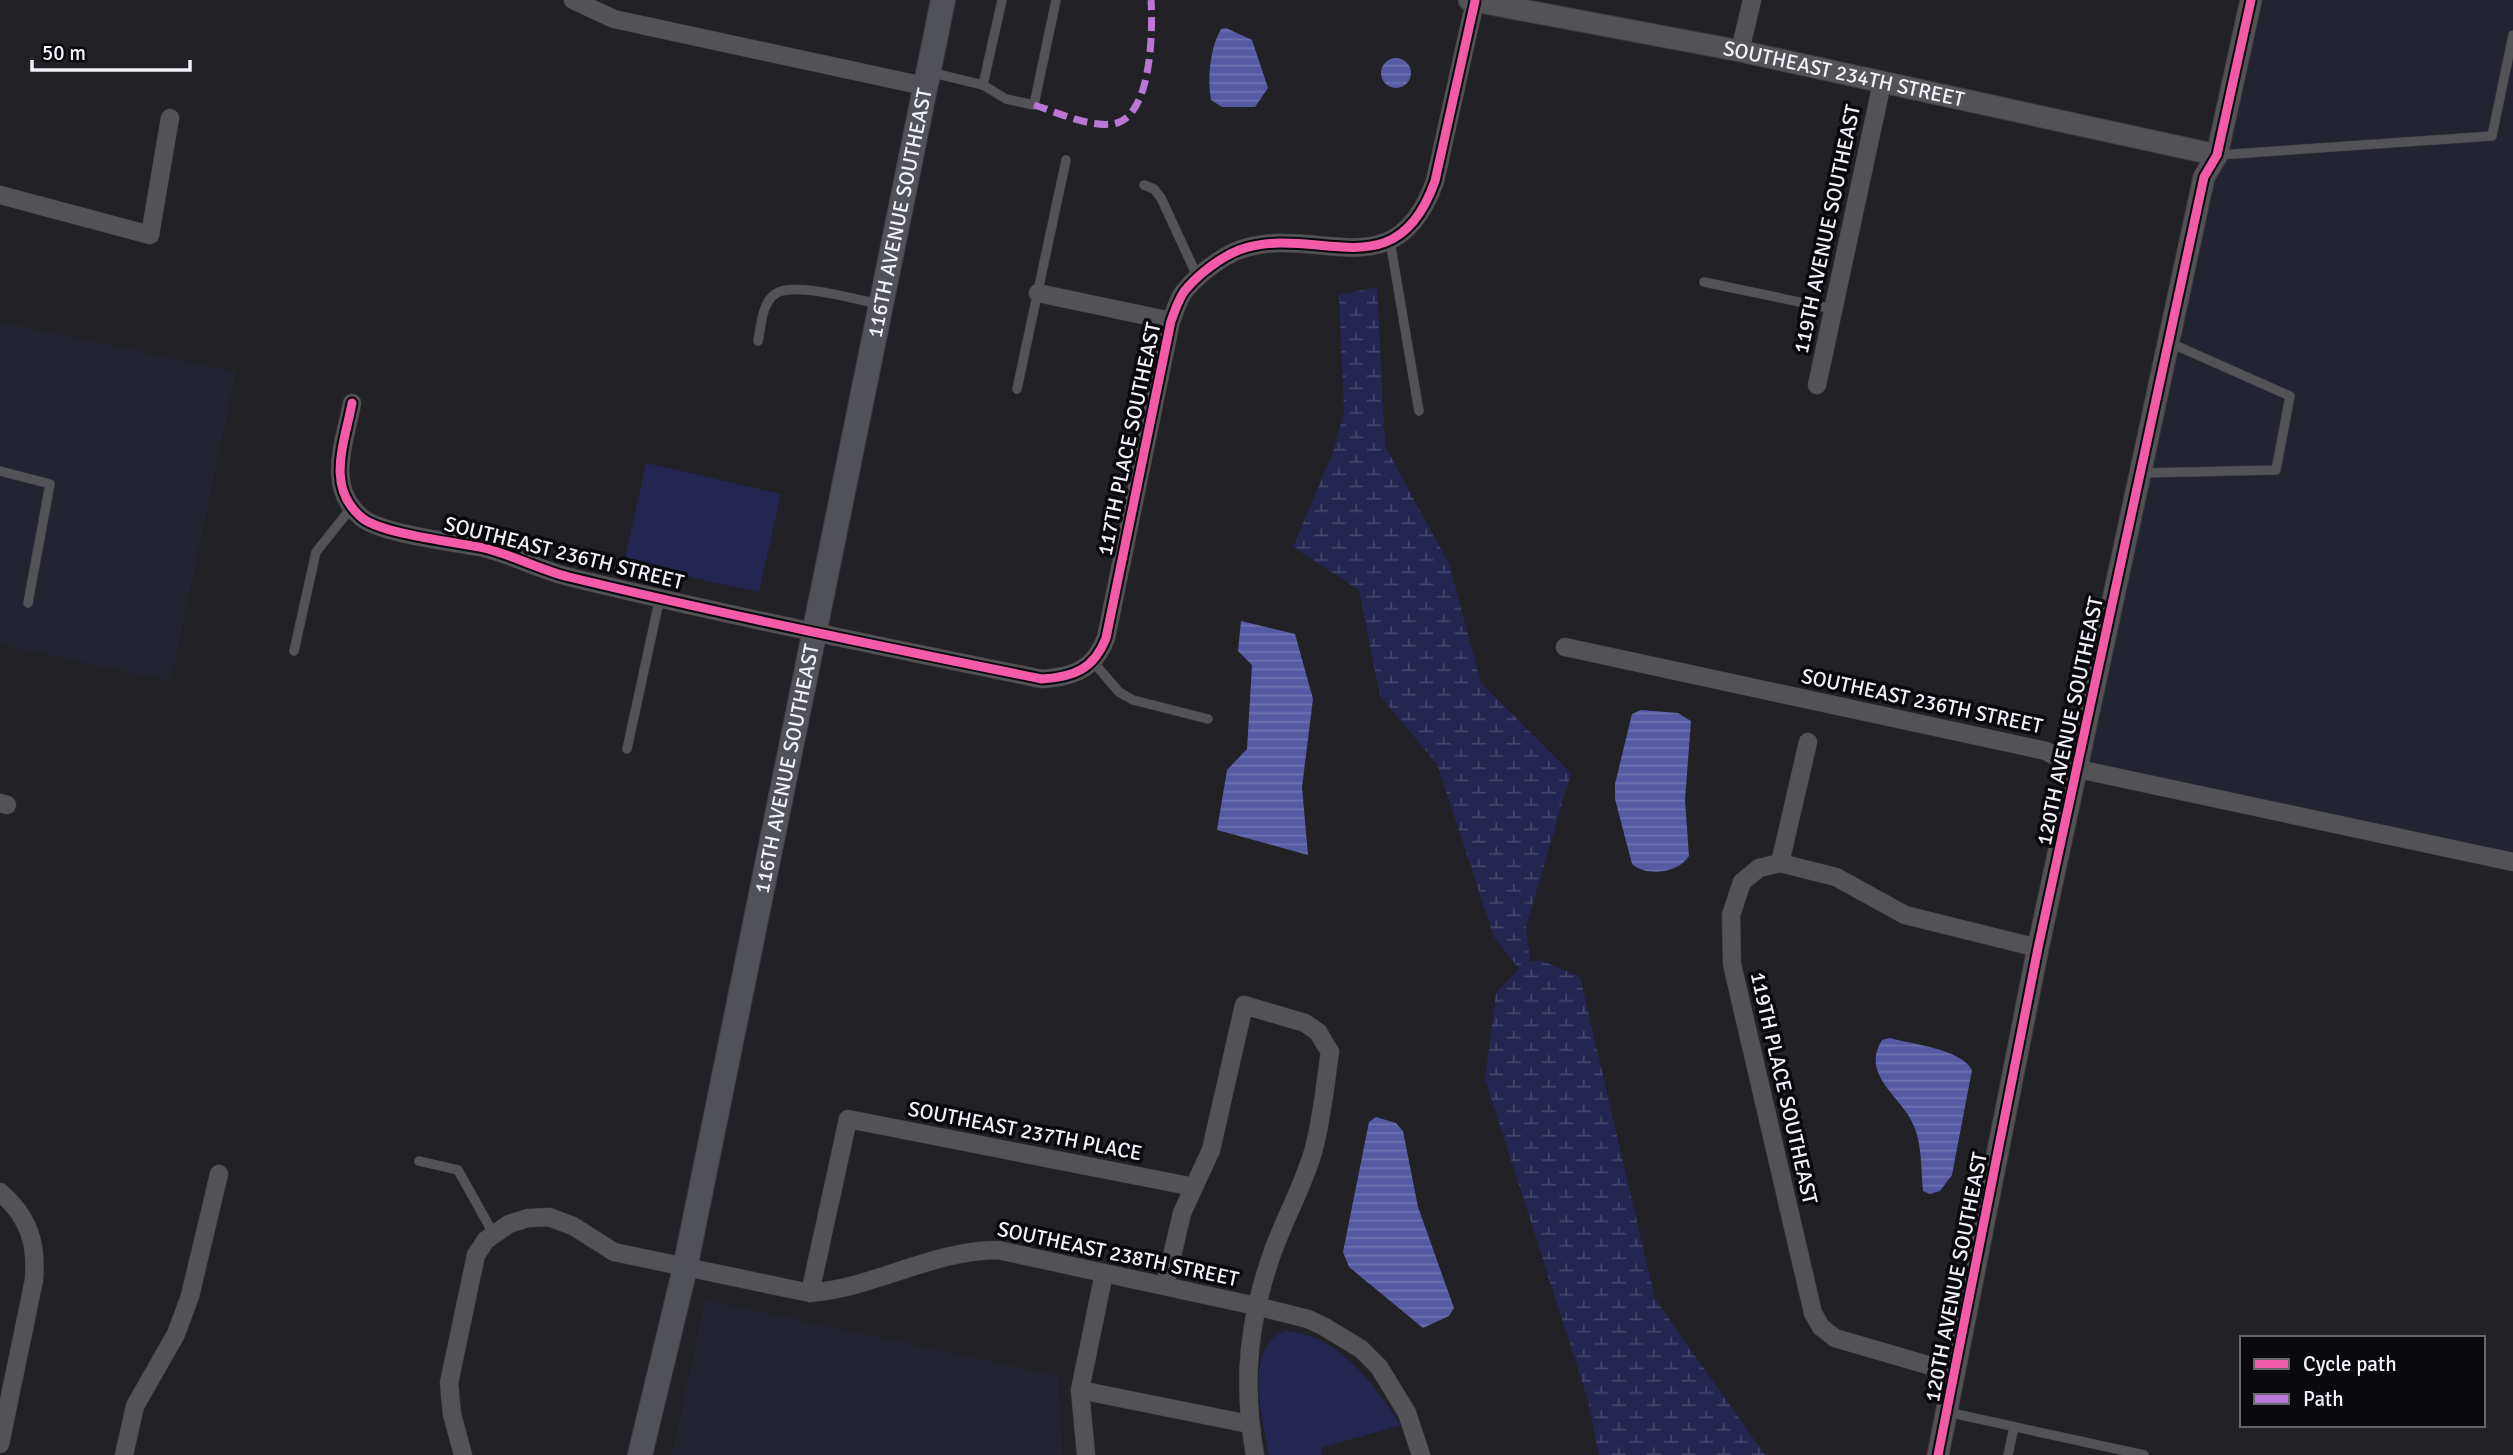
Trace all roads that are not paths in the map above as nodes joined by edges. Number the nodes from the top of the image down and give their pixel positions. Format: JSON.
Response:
{"nodes":[{"id":1,"x":573,"y":0,"type":"edge"},
{"id":2,"x":943,"y":0,"type":"edge"},
{"id":3,"x":1002,"y":0,"type":"edge"},
{"id":4,"x":1056,"y":0,"type":"edge"},
{"id":5,"x":1473,"y":0,"type":"edge"},
{"id":6,"x":1752,"y":0,"type":"edge"},
{"id":7,"x":2251,"y":0,"type":"edge"},
{"id":8,"x":2513,"y":35,"type":"edge"},
{"id":9,"x":1740,"y":51,"type":"junction"},
{"id":10,"x":926,"y":79,"type":"junction"},
{"id":11,"x":1882,"y":83,"type":"junction"},
{"id":12,"x":983,"y":85,"type":"junction"},
{"id":13,"x":170,"y":118,"type":"dead end"},
{"id":14,"x":2217,"y":155,"type":"junction"},
{"id":15,"x":1066,"y":160,"type":"dead end"},
{"id":16,"x":1144,"y":185,"type":"dead end"},
{"id":17,"x":0,"y":195,"type":"edge"},
{"id":18,"x":1390,"y":241,"type":"junction"},
{"id":19,"x":1198,"y":278,"type":"junction"},
{"id":20,"x":1704,"y":282,"type":"dead end"},
{"id":21,"x":1038,"y":293,"type":"junction"},
{"id":22,"x":880,"y":305,"type":"junction"},
{"id":23,"x":1833,"y":309,"type":"junction"},
{"id":24,"x":1171,"y":321,"type":"junction"},
{"id":25,"x":758,"y":341,"type":"dead end"},
{"id":26,"x":2168,"y":341,"type":"junction"},
{"id":27,"x":1817,"y":385,"type":"dead end"},
{"id":28,"x":1017,"y":389,"type":"dead end"},
{"id":29,"x":352,"y":403,"type":"dead end"},
{"id":30,"x":1419,"y":411,"type":"dead end"},
{"id":31,"x":0,"y":471,"type":"edge"},
{"id":32,"x":2140,"y":473,"type":"junction"},
{"id":33,"x":352,"y":507,"type":"junction"},
{"id":34,"x":660,"y":597,"type":"junction"},
{"id":35,"x":28,"y":603,"type":"dead end"},
{"id":36,"x":815,"y":632,"type":"junction"},
{"id":37,"x":1565,"y":647,"type":"dead end"},
{"id":38,"x":294,"y":651,"type":"dead end"},
{"id":39,"x":1094,"y":663,"type":"junction"},
{"id":40,"x":1208,"y":719,"type":"dead end"},
{"id":41,"x":1808,"y":742,"type":"dead end"},
{"id":42,"x":627,"y":749,"type":"dead end"},
{"id":43,"x":2078,"y":769,"type":"junction"},
{"id":44,"x":2513,"y":862,"type":"edge"},
{"id":45,"x":1780,"y":863,"type":"junction"},
{"id":46,"x":2038,"y":948,"type":"junction"},
{"id":47,"x":419,"y":1161,"type":"dead end"},
{"id":48,"x":219,"y":1174,"type":"dead end"},
{"id":49,"x":1194,"y":1187,"type":"junction"},
{"id":50,"x":0,"y":1192,"type":"edge"},
{"id":51,"x":493,"y":1233,"type":"junction"},
{"id":52,"x":685,"y":1268,"type":"junction"},
{"id":53,"x":1104,"y":1273,"type":"junction"},
{"id":54,"x":1166,"y":1286,"type":"junction"},
{"id":55,"x":810,"y":1293,"type":"junction"},
{"id":56,"x":1256,"y":1306,"type":"junction"},
{"id":57,"x":1955,"y":1373,"type":"junction"},
{"id":58,"x":1080,"y":1390,"type":"junction"},
{"id":59,"x":1947,"y":1412,"type":"junction"},
{"id":60,"x":1249,"y":1424,"type":"junction"},
{"id":61,"x":2014,"y":1427,"type":"junction"},
{"id":62,"x":0,"y":1444,"type":"edge"},
{"id":63,"x":124,"y":1455,"type":"edge"},
{"id":64,"x":463,"y":1455,"type":"edge"},
{"id":65,"x":640,"y":1455,"type":"edge"},
{"id":66,"x":1086,"y":1455,"type":"edge"},
{"id":67,"x":1255,"y":1455,"type":"edge"},
{"id":68,"x":1421,"y":1455,"type":"edge"},
{"id":69,"x":1938,"y":1455,"type":"edge"},
{"id":70,"x":2008,"y":1455,"type":"edge"},
{"id":71,"x":2144,"y":1455,"type":"edge"}],
"edges":[{"from":1,"to":10,"type":"street"},
{"from":2,"to":10,"type":"main road","name":"116TH AVENUE SOUTHEAST"},
{"from":3,"to":12,"type":"lane"},
{"from":4,"to":12,"type":"lane"},
{"from":5,"to":9,"type":"street","name":"SOUTHEAST 234TH STREET"},
{"from":5,"to":18,"type":"street"},
{"from":6,"to":9,"type":"street"},
{"from":7,"to":14,"type":"street","name":"120TH AVENUE SOUTHEAST"},
{"from":8,"to":14,"type":"lane"},
{"from":9,"to":11,"type":"street","name":"SOUTHEAST 234TH STREET"},
{"from":10,"to":12,"type":"lane"},
{"from":10,"to":22,"type":"main road","name":"116TH AVENUE SOUTHEAST"},
{"from":11,"to":14,"type":"street","name":"SOUTHEAST 234TH STREET"},
{"from":11,"to":23,"type":"street","name":"119TH AVENUE SOUTHEAST"},
{"from":13,"to":17,"type":"street"},
{"from":14,"to":26,"type":"street","name":"120TH AVENUE SOUTHEAST"},
{"from":15,"to":21,"type":"lane"},
{"from":16,"to":19,"type":"lane"},
{"from":18,"to":19,"type":"street","name":"117TH PLACE SOUTHEAST"},
{"from":18,"to":30,"type":"lane"},
{"from":19,"to":24,"type":"street","name":"117TH PLACE SOUTHEAST"},
{"from":20,"to":23,"type":"lane"},
{"from":21,"to":24,"type":"street"},
{"from":21,"to":28,"type":"lane"},
{"from":22,"to":25,"type":"lane"},
{"from":22,"to":36,"type":"main road","name":"116TH AVENUE SOUTHEAST"},
{"from":23,"to":27,"type":"street","name":"119TH AVENUE SOUTHEAST"},
{"from":24,"to":39,"type":"street","name":"117TH PLACE SOUTHEAST"},
{"from":26,"to":32,"type":"street","name":"120TH AVENUE SOUTHEAST"},
{"from":26,"to":32,"type":"lane"},
{"from":29,"to":33,"type":"street"},
{"from":31,"to":35,"type":"lane"},
{"from":32,"to":43,"type":"street","name":"120TH AVENUE SOUTHEAST"},
{"from":33,"to":34,"type":"street","name":"SOUTHEAST 236TH STREET"},
{"from":33,"to":38,"type":"lane"},
{"from":34,"to":36,"type":"street","name":"SOUTHEAST 236TH STREET"},
{"from":34,"to":42,"type":"lane"},
{"from":36,"to":39,"type":"street"},
{"from":36,"to":52,"type":"main road","name":"116TH AVENUE SOUTHEAST"},
{"from":37,"to":43,"type":"street","name":"SOUTHEAST 236TH STREET"},
{"from":39,"to":40,"type":"lane"},
{"from":41,"to":45,"type":"street"},
{"from":43,"to":44,"type":"street","name":"SOUTHEAST 236TH STREET"},
{"from":43,"to":46,"type":"street","name":"120TH AVENUE SOUTHEAST"},
{"from":45,"to":46,"type":"street"},
{"from":45,"to":57,"type":"street","name":"119TH PLACE SOUTHEAST"},
{"from":46,"to":57,"type":"street","name":"120TH AVENUE SOUTHEAST"},
{"from":47,"to":51,"type":"lane"},
{"from":48,"to":63,"type":"street"},
{"from":49,"to":54,"type":"street"},
{"from":49,"to":55,"type":"street","name":"SOUTHEAST 237TH PLACE"},
{"from":49,"to":56,"type":"street"},
{"from":50,"to":62,"type":"street"},
{"from":51,"to":52,"type":"street","name":"SOUTHEAST 238TH STREET"},
{"from":51,"to":64,"type":"street"},
{"from":52,"to":55,"type":"street","name":"SOUTHEAST 238TH STREET"},
{"from":52,"to":65,"type":"main road","name":"116TH AVENUE SOUTHEAST"},
{"from":53,"to":54,"type":"street","name":"SOUTHEAST 238TH STREET"},
{"from":53,"to":55,"type":"street","name":"SOUTHEAST 238TH STREET"},
{"from":53,"to":58,"type":"street"},
{"from":54,"to":56,"type":"street","name":"SOUTHEAST 238TH STREET"},
{"from":56,"to":60,"type":"street"},
{"from":56,"to":68,"type":"street","name":"SOUTHEAST 238TH STREET"},
{"from":57,"to":59,"type":"street","name":"120TH AVENUE SOUTHEAST"},
{"from":58,"to":60,"type":"street"},
{"from":58,"to":66,"type":"street"},
{"from":59,"to":61,"type":"lane"},
{"from":59,"to":69,"type":"street","name":"120TH AVENUE SOUTHEAST"},
{"from":60,"to":67,"type":"street"},
{"from":61,"to":70,"type":"lane"},
{"from":61,"to":71,"type":"lane"}]}
